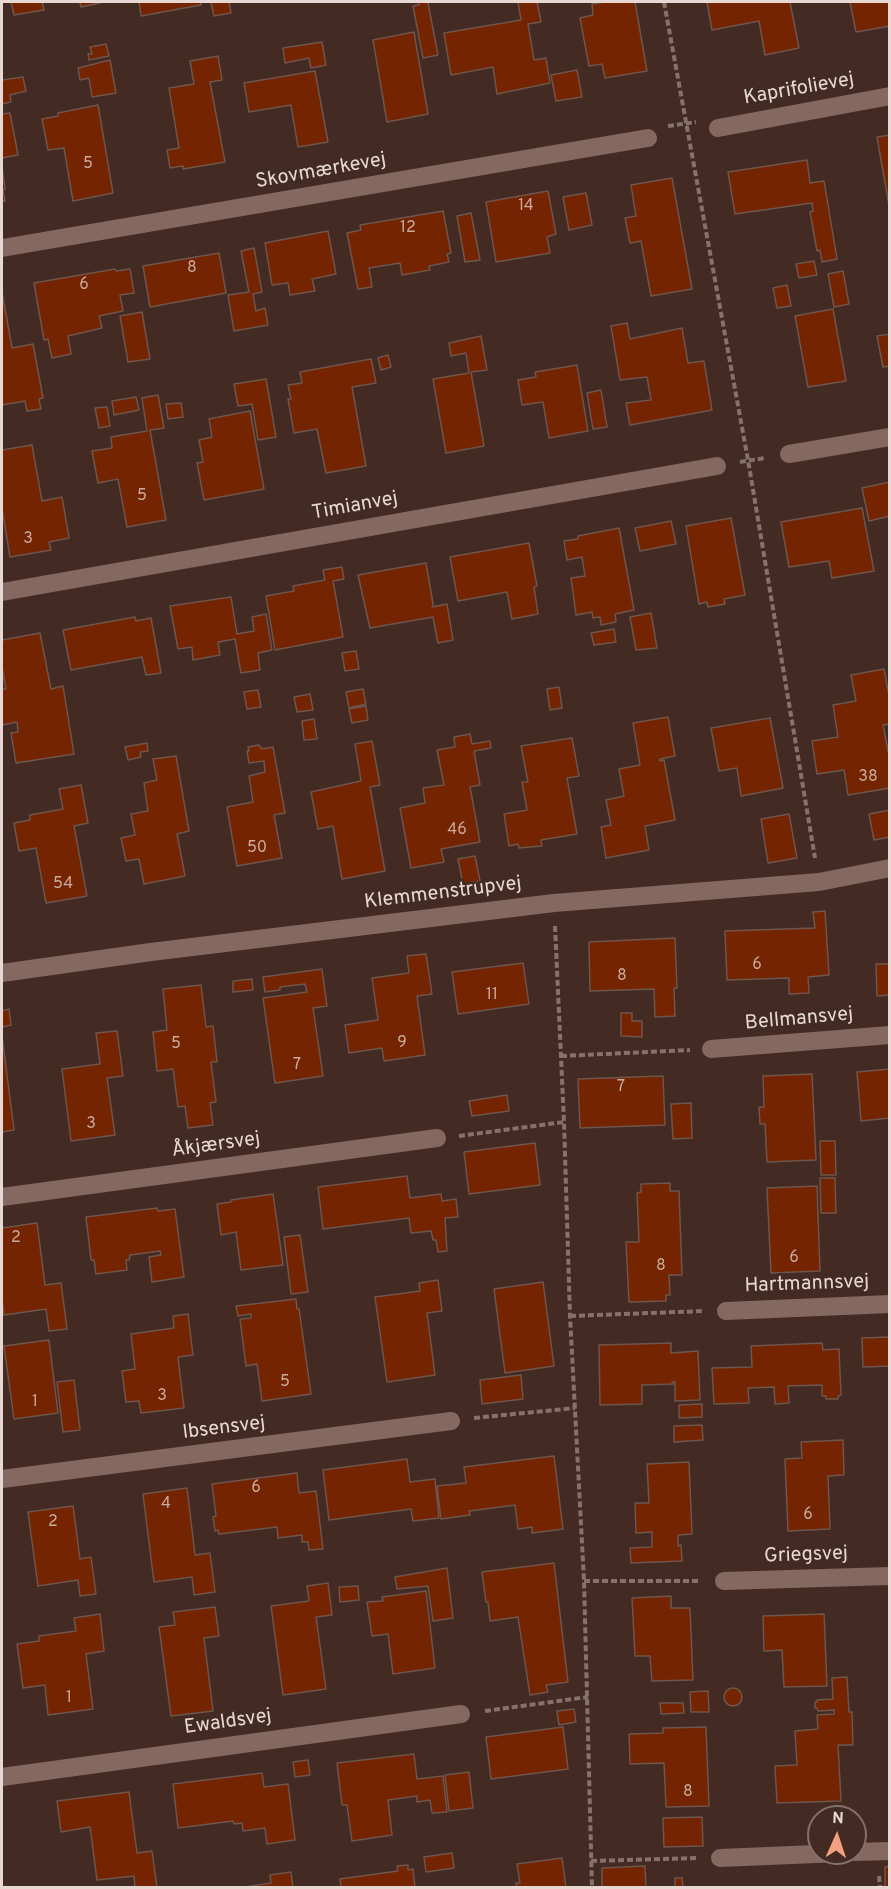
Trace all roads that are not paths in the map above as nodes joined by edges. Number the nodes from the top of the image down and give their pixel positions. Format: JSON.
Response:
{"nodes":[{"id":1,"x":890,"y":96,"type":"edge"},
{"id":2,"x":718,"y":128,"type":"road end"},
{"id":3,"x":648,"y":138,"type":"road end"},
{"id":4,"x":2,"y":248,"type":"edge"},
{"id":5,"x":890,"y":437,"type":"edge"},
{"id":6,"x":789,"y":454,"type":"road end"},
{"id":7,"x":717,"y":466,"type":"road end"},
{"id":8,"x":2,"y":592,"type":"edge"},
{"id":9,"x":890,"y":868,"type":"edge"},
{"id":10,"x":2,"y":973,"type":"edge"},
{"id":11,"x":890,"y":1035,"type":"edge"},
{"id":12,"x":711,"y":1049,"type":"road end"},
{"id":13,"x":437,"y":1138,"type":"road end"},
{"id":14,"x":2,"y":1197,"type":"edge"},
{"id":15,"x":890,"y":1304,"type":"edge"},
{"id":16,"x":726,"y":1311,"type":"road end"},
{"id":17,"x":451,"y":1421,"type":"road end"},
{"id":18,"x":2,"y":1479,"type":"edge"},
{"id":19,"x":890,"y":1576,"type":"edge"},
{"id":20,"x":724,"y":1581,"type":"road end"},
{"id":21,"x":461,"y":1714,"type":"road end"},
{"id":22,"x":2,"y":1777,"type":"edge"},
{"id":23,"x":890,"y":1851,"type":"edge"},
{"id":24,"x":867,"y":1852,"type":"edge"},
{"id":25,"x":807,"y":1854,"type":"edge"},
{"id":26,"x":720,"y":1858,"type":"road end"}],
"edges":[{"from":1,"to":2,"type":"street","name":"Kaprifolievej"},
{"from":3,"to":4,"type":"street","name":"Skovmærkevej"},
{"from":5,"to":6,"type":"street"},
{"from":7,"to":8,"type":"street","name":"Timianvej"},
{"from":9,"to":10,"type":"street","name":"Klemmenstrupvej"},
{"from":11,"to":12,"type":"street","name":"Bellmansvej"},
{"from":13,"to":14,"type":"street","name":"Åkjærsvej"},
{"from":15,"to":16,"type":"street","name":"Hartmannsvej"},
{"from":17,"to":18,"type":"street","name":"Ibsensvej"},
{"from":19,"to":20,"type":"street","name":"Griegsvej"},
{"from":21,"to":22,"type":"street","name":"Ewaldsvej"},
{"from":23,"to":24,"type":"street"},
{"from":25,"to":26,"type":"street"}]}
